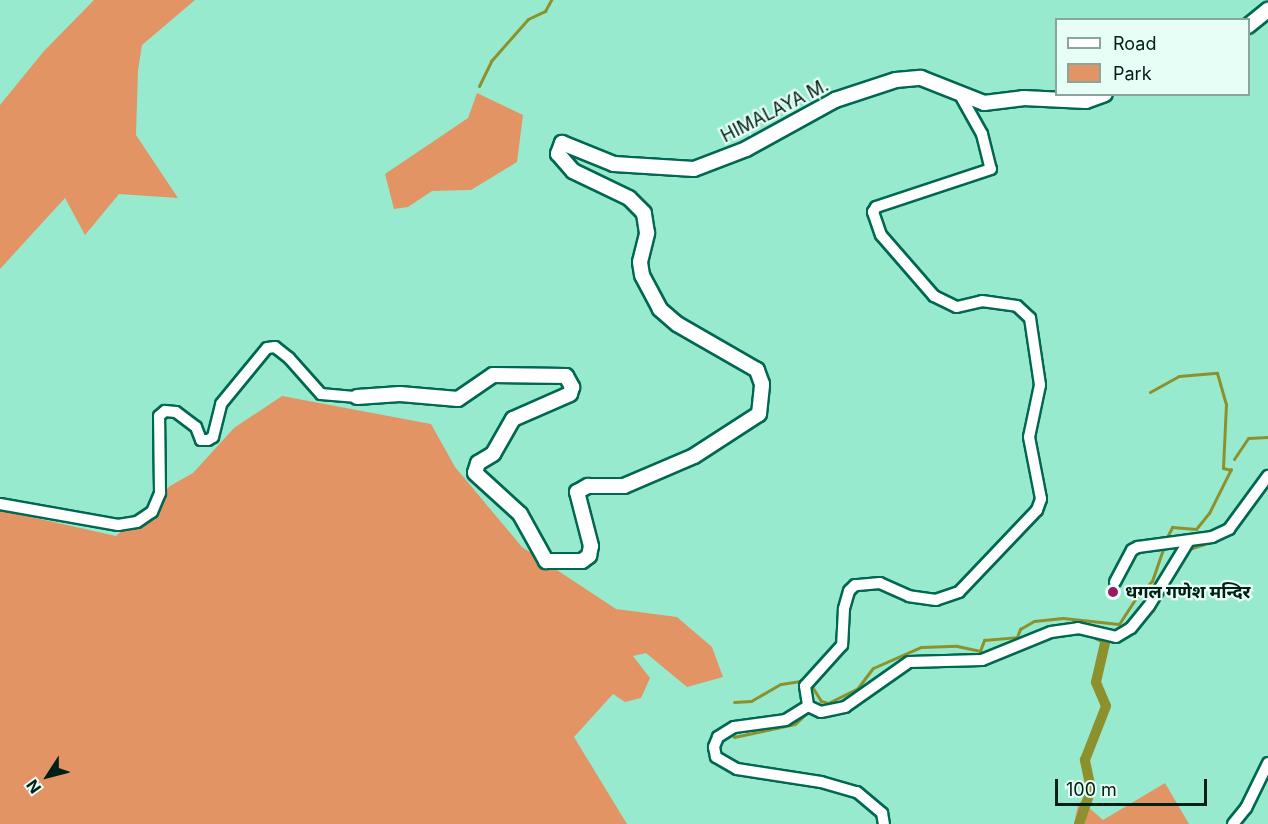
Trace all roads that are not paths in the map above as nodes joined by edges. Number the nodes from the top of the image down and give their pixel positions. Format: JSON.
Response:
{"nodes":[{"id":1,"x":1268,"y":10,"type":"edge"},
{"id":2,"x":1250,"y":24,"type":"edge"},
{"id":3,"x":959,"y":93,"type":"junction"},
{"id":4,"x":1100,"y":96,"type":"edge"},
{"id":5,"x":357,"y":397,"type":"joint"},
{"id":6,"x":1268,"y":476,"type":"edge"},
{"id":7,"x":0,"y":504,"type":"edge"},
{"id":8,"x":1188,"y":542,"type":"junction"},
{"id":9,"x":1115,"y":582,"type":"dead end"},
{"id":10,"x":808,"y":706,"type":"junction"},
{"id":11,"x":1268,"y":763,"type":"edge"},
{"id":12,"x":884,"y":824,"type":"edge"},
{"id":13,"x":1233,"y":824,"type":"edge"}],
"edges":[{"from":1,"to":2,"type":"street"},
{"from":3,"to":4,"type":"street","name":"HIMALAYA M."},
{"from":3,"to":5,"type":"street","name":"HIMALAYA M."},
{"from":3,"to":10,"type":"street"},
{"from":5,"to":7,"type":"street"},
{"from":6,"to":8,"type":"street"},
{"from":8,"to":9,"type":"street"},
{"from":8,"to":10,"type":"street"},
{"from":10,"to":12,"type":"street"},
{"from":11,"to":13,"type":"street"}]}
